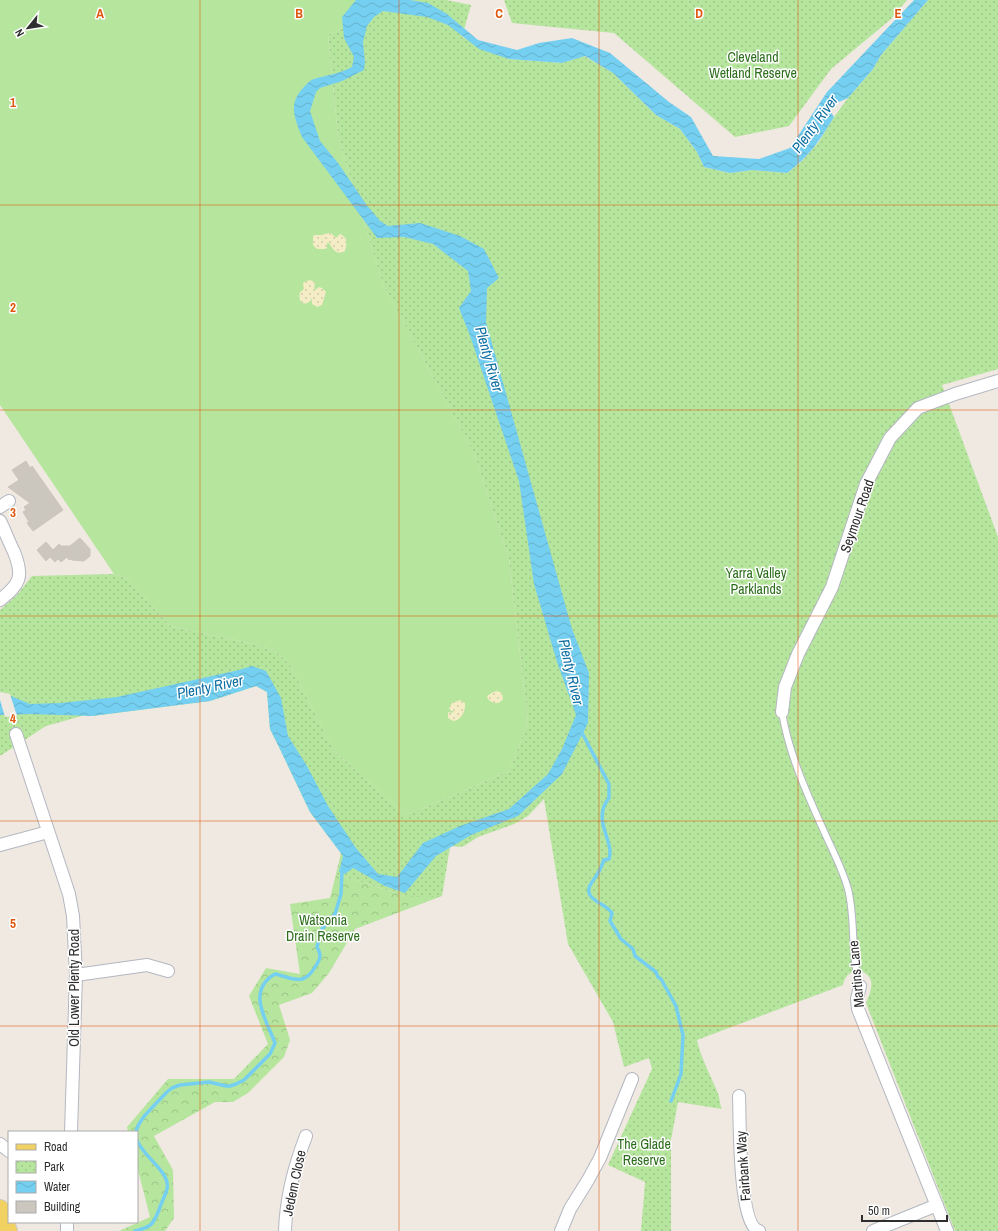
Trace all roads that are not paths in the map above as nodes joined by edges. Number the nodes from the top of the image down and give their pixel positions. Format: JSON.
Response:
{"nodes":[{"id":1,"x":998,"y":381,"type":"edge"},
{"id":2,"x":0,"y":521,"type":"edge"},
{"id":3,"x":0,"y":600,"type":"edge"},
{"id":4,"x":782,"y":712,"type":"joint"},
{"id":5,"x":16,"y":734,"type":"dead end"},
{"id":6,"x":48,"y":832,"type":"junction"},
{"id":7,"x":0,"y":845,"type":"edge"},
{"id":8,"x":168,"y":971,"type":"dead end"},
{"id":9,"x":76,"y":975,"type":"junction"},
{"id":10,"x":860,"y":986,"type":"joint"},
{"id":11,"x":632,"y":1079,"type":"dead end"},
{"id":12,"x":739,"y":1096,"type":"dead end"},
{"id":13,"x":71,"y":1131,"type":"edge"},
{"id":14,"x":306,"y":1136,"type":"dead end"},
{"id":15,"x":0,"y":1144,"type":"edge"},
{"id":16,"x":8,"y":1150,"type":"edge"},
{"id":17,"x":937,"y":1205,"type":"junction"},
{"id":18,"x":0,"y":1209,"type":"edge"},
{"id":19,"x":8,"y":1231,"type":"edge"},
{"id":20,"x":284,"y":1231,"type":"edge"},
{"id":21,"x":561,"y":1231,"type":"edge"},
{"id":22,"x":759,"y":1231,"type":"edge"},
{"id":23,"x":873,"y":1231,"type":"edge"},
{"id":24,"x":947,"y":1231,"type":"edge"}],
"edges":[{"from":1,"to":4,"type":"street","name":"Seymour Road"},
{"from":2,"to":3,"type":"street"},
{"from":4,"to":10,"type":"lane","name":"Martins Lane"},
{"from":5,"to":6,"type":"street","name":"Old Lower Plenty Road"},
{"from":6,"to":7,"type":"street"},
{"from":6,"to":9,"type":"street","name":"Old Lower Plenty Road"},
{"from":8,"to":9,"type":"street"},
{"from":9,"to":13,"type":"street","name":"Old Lower Plenty Road"},
{"from":10,"to":17,"type":"street","name":"Martins Lane"},
{"from":11,"to":21,"type":"street"},
{"from":12,"to":22,"type":"street","name":"Fairbank Way"},
{"from":14,"to":20,"type":"street","name":"Jedem Close"},
{"from":15,"to":16,"type":"street"},
{"from":17,"to":23,"type":"street"},
{"from":17,"to":24,"type":"street","name":"Martins Lane"},
{"from":18,"to":19,"type":"main road"}]}
